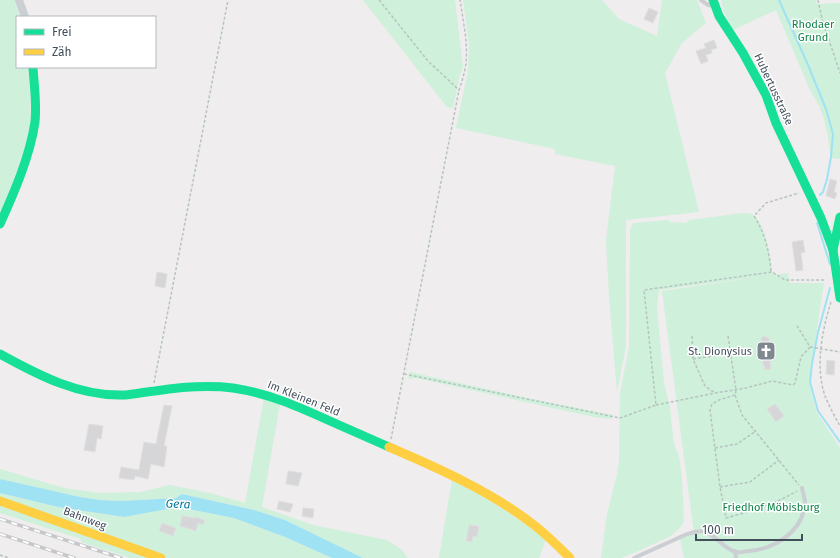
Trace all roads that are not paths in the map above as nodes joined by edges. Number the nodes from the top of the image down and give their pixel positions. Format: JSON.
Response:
{"nodes":[{"id":1,"x":19,"y":0,"type":"edge"},
{"id":2,"x":701,"y":0,"type":"edge"},
{"id":3,"x":714,"y":3,"type":"edge"},
{"id":4,"x":24,"y":16,"type":"edge"},
{"id":5,"x":33,"y":68,"type":"edge"},
{"id":6,"x":840,"y":217,"type":"edge"},
{"id":7,"x":0,"y":224,"type":"edge"},
{"id":8,"x":833,"y":250,"type":"junction"},
{"id":9,"x":840,"y":293,"type":"edge"},
{"id":10,"x":0,"y":354,"type":"edge"},
{"id":11,"x":802,"y":488,"type":"road end"},
{"id":12,"x":0,"y":501,"type":"edge"},
{"id":13,"x":735,"y":551,"type":"junction"},
{"id":14,"x":161,"y":558,"type":"edge"},
{"id":15,"x":570,"y":558,"type":"edge"},
{"id":16,"x":634,"y":558,"type":"edge"},
{"id":17,"x":736,"y":558,"type":"edge"}],
"edges":[{"from":1,"to":4,"type":"street"},
{"from":2,"to":3,"type":"lane"},
{"from":3,"to":8,"type":"street","name":"Hubertusstraße"},
{"from":5,"to":7,"type":"street"},
{"from":6,"to":8,"type":"street"},
{"from":8,"to":9,"type":"street"},
{"from":10,"to":15,"type":"street","name":"Im Kleinen Feld"},
{"from":11,"to":13,"type":"lane"},
{"from":12,"to":14,"type":"street","name":"Bahnweg"},
{"from":13,"to":16,"type":"lane"},
{"from":13,"to":17,"type":"lane"}]}
